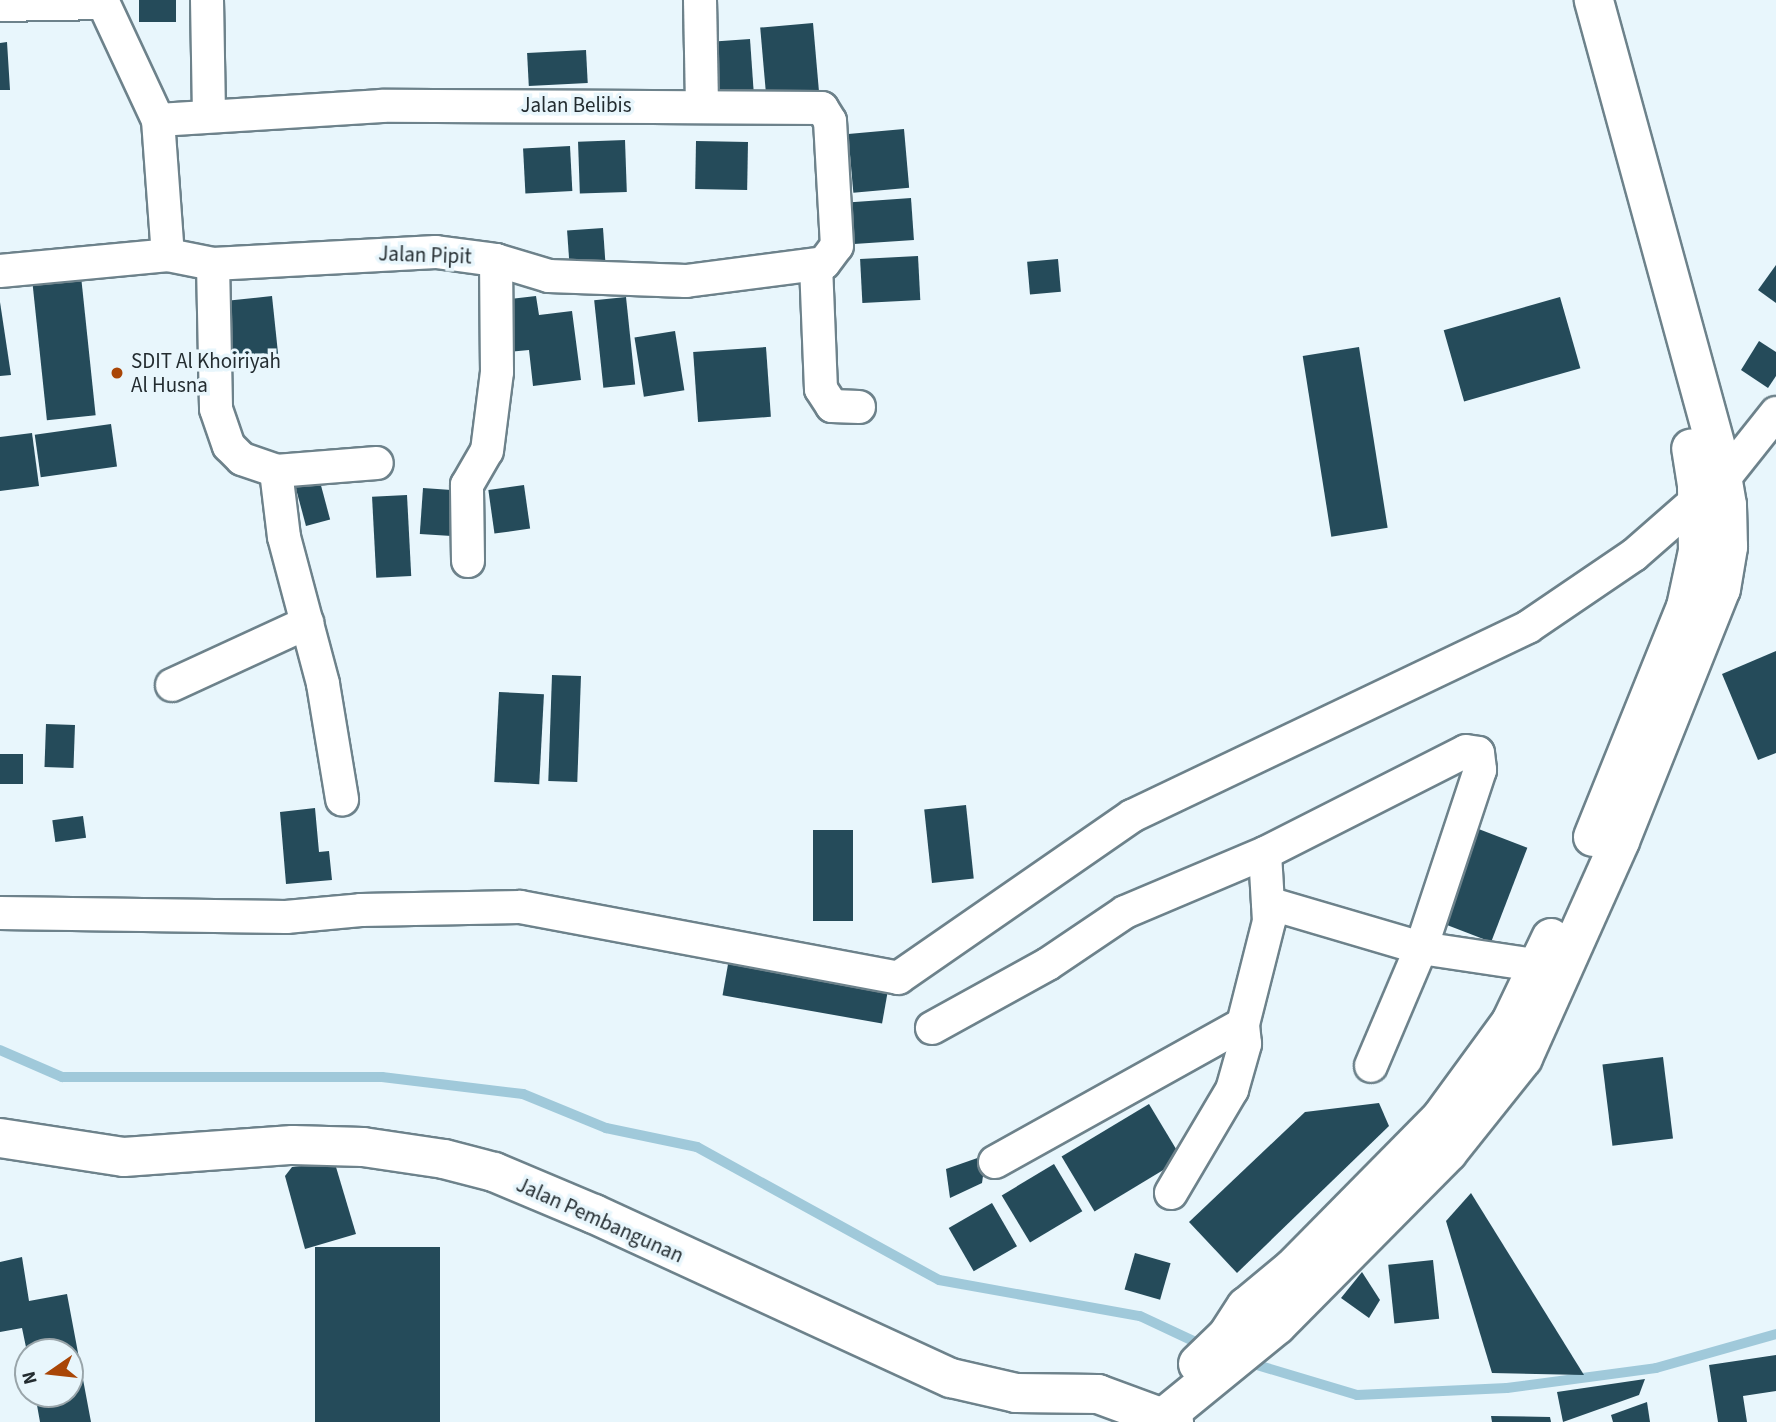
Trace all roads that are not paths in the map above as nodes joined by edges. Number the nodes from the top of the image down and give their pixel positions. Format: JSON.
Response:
{"nodes":[{"id":1,"x":207,"y":0,"type":"edge"},
{"id":2,"x":700,"y":0,"type":"edge"},
{"id":3,"x":1570,"y":0,"type":"edge"},
{"id":4,"x":1594,"y":0,"type":"edge"},
{"id":5,"x":102,"y":1,"type":"edge"},
{"id":6,"x":0,"y":5,"type":"edge"},
{"id":7,"x":702,"y":104,"type":"junction"},
{"id":8,"x":209,"y":114,"type":"junction"},
{"id":9,"x":158,"y":120,"type":"junction"},
{"id":10,"x":168,"y":255,"type":"junction"},
{"id":11,"x":496,"y":260,"type":"junction"},
{"id":12,"x":213,"y":264,"type":"junction"},
{"id":13,"x":816,"y":265,"type":"junction"},
{"id":14,"x":0,"y":271,"type":"edge"},
{"id":15,"x":859,"y":407,"type":"dead end"},
{"id":16,"x":1776,"y":413,"type":"edge"},
{"id":17,"x":377,"y":463,"type":"dead end"},
{"id":18,"x":276,"y":471,"type":"junction"},
{"id":19,"x":1710,"y":490,"type":"junction"},
{"id":20,"x":468,"y":561,"type":"dead end"},
{"id":21,"x":307,"y":623,"type":"junction"},
{"id":22,"x":172,"y":685,"type":"dead end"},
{"id":23,"x":342,"y":799,"type":"dead end"},
{"id":24,"x":1265,"y":853,"type":"junction"},
{"id":25,"x":1268,"y":904,"type":"junction"},
{"id":26,"x":0,"y":913,"type":"edge"},
{"id":27,"x":1421,"y":948,"type":"junction"},
{"id":28,"x":1552,"y":967,"type":"junction"},
{"id":29,"x":1243,"y":1024,"type":"junction"},
{"id":30,"x":932,"y":1028,"type":"dead end"},
{"id":31,"x":1371,"y":1066,"type":"dead end"},
{"id":32,"x":0,"y":1138,"type":"edge"},
{"id":33,"x":995,"y":1162,"type":"dead end"},
{"id":34,"x":1171,"y":1193,"type":"dead end"},
{"id":35,"x":1160,"y":1417,"type":"edge"}],
"edges":[{"from":1,"to":8,"type":"street"},
{"from":2,"to":7,"type":"street"},
{"from":3,"to":19,"type":"street"},
{"from":4,"to":19,"type":"street"},
{"from":5,"to":6,"type":"street"},
{"from":5,"to":9,"type":"street"},
{"from":7,"to":8,"type":"street","name":"Jalan Belibis"},
{"from":7,"to":13,"type":"street","name":"Jalan Belibis"},
{"from":8,"to":9,"type":"street","name":"Jalan Belibis"},
{"from":9,"to":10,"type":"street"},
{"from":10,"to":12,"type":"street","name":"Jalan Pipit"},
{"from":10,"to":14,"type":"street","name":"Jalan Pipit"},
{"from":11,"to":12,"type":"street","name":"Jalan Pipit"},
{"from":11,"to":13,"type":"street","name":"Jalan Pipit"},
{"from":11,"to":20,"type":"street"},
{"from":12,"to":18,"type":"street"},
{"from":13,"to":15,"type":"street"},
{"from":16,"to":19,"type":"street"},
{"from":17,"to":18,"type":"street"},
{"from":18,"to":21,"type":"street"},
{"from":19,"to":26,"type":"street"},
{"from":19,"to":28,"type":"street"},
{"from":21,"to":22,"type":"street"},
{"from":21,"to":23,"type":"street"},
{"from":24,"to":25,"type":"street"},
{"from":24,"to":27,"type":"street"},
{"from":24,"to":30,"type":"street"},
{"from":25,"to":27,"type":"street"},
{"from":25,"to":29,"type":"street"},
{"from":27,"to":28,"type":"street"},
{"from":27,"to":31,"type":"street"},
{"from":28,"to":35,"type":"street"},
{"from":29,"to":33,"type":"street"},
{"from":29,"to":34,"type":"street"},
{"from":32,"to":35,"type":"street","name":"Jalan Pembangunan"}]}
